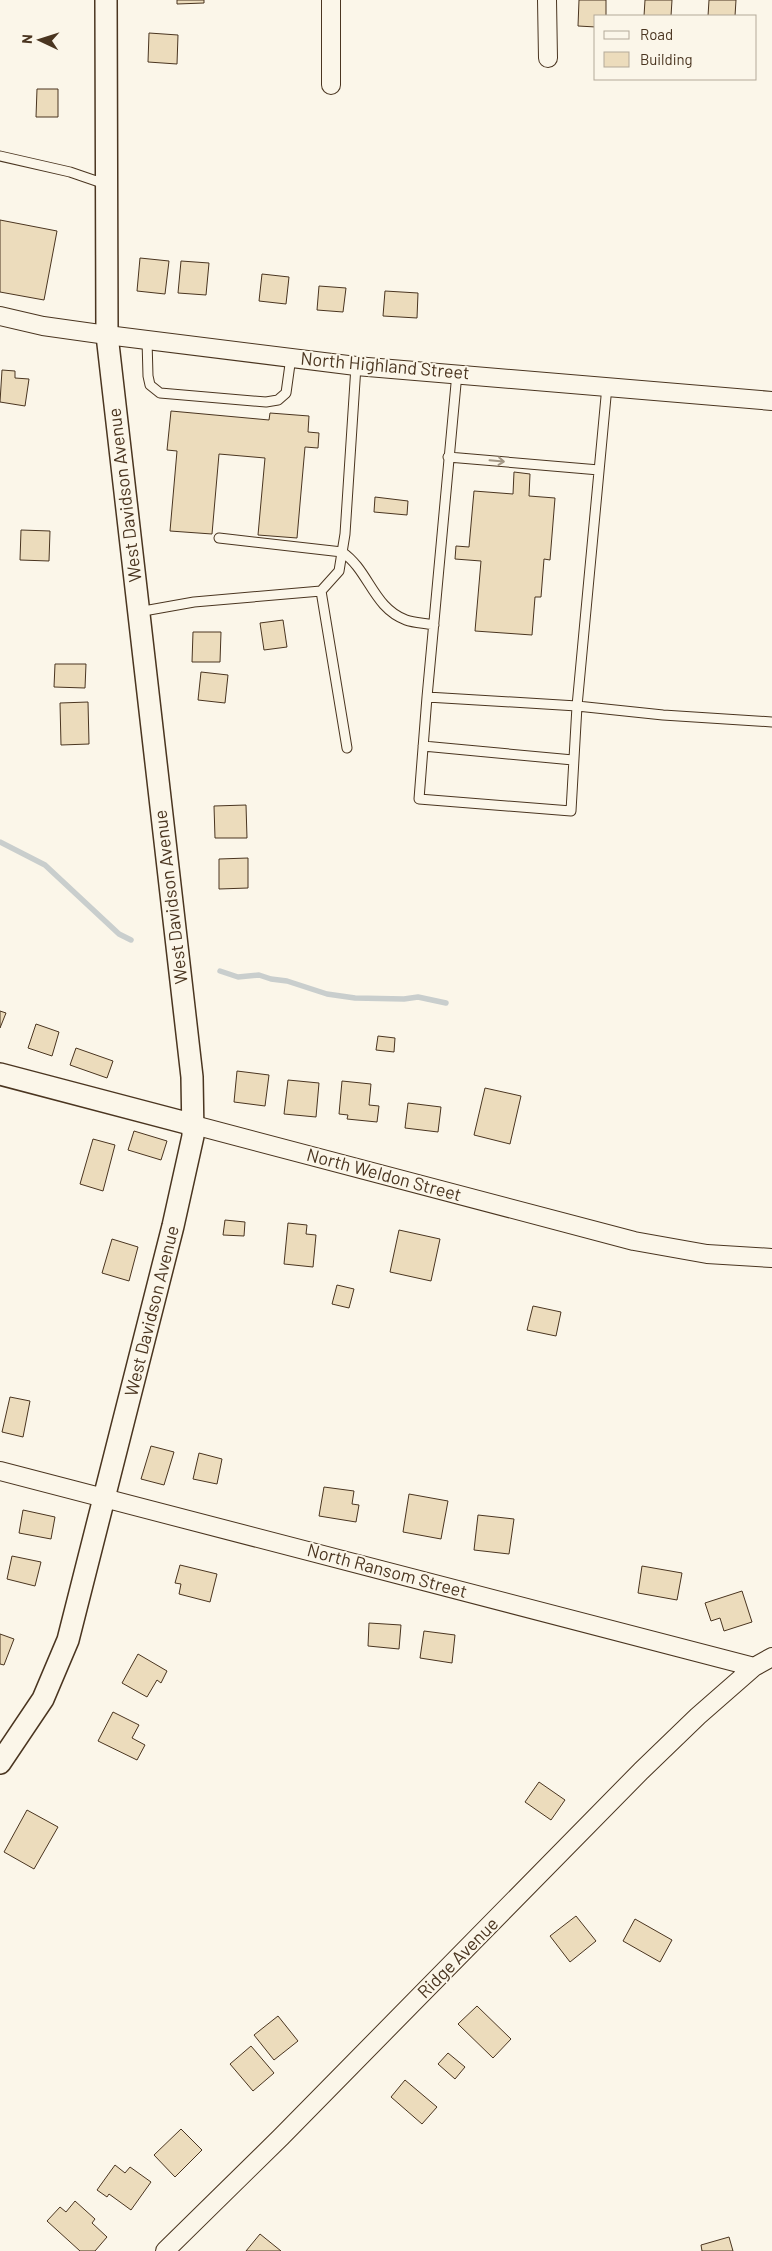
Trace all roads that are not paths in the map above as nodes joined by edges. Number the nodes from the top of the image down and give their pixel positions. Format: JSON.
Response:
{"nodes":[{"id":1,"x":106,"y":0,"type":"edge"},
{"id":2,"x":331,"y":0,"type":"edge"},
{"id":3,"x":547,"y":0,"type":"edge"},
{"id":4,"x":548,"y":58,"type":"dead end"},
{"id":5,"x":331,"y":85,"type":"dead end"},
{"id":6,"x":0,"y":156,"type":"edge"},
{"id":7,"x":105,"y":184,"type":"junction"},
{"id":8,"x":0,"y":316,"type":"edge"},
{"id":9,"x":107,"y":335,"type":"junction"},
{"id":10,"x":147,"y":340,"type":"junction"},
{"id":11,"x":291,"y":357,"type":"junction"},
{"id":12,"x":356,"y":366,"type":"junction"},
{"id":13,"x":456,"y":373,"type":"junction"},
{"id":14,"x":607,"y":386,"type":"junction"},
{"id":15,"x":772,"y":401,"type":"edge"},
{"id":16,"x":448,"y":457,"type":"junction"},
{"id":17,"x":599,"y":470,"type":"junction"},
{"id":18,"x":219,"y":538,"type":"dead end"},
{"id":19,"x":342,"y":552,"type":"junction"},
{"id":20,"x":321,"y":591,"type":"junction"},
{"id":21,"x":138,"y":612,"type":"junction"},
{"id":22,"x":434,"y":625,"type":"junction"},
{"id":23,"x":427,"y":697,"type":"junction"},
{"id":24,"x":577,"y":706,"type":"junction"},
{"id":25,"x":772,"y":722,"type":"edge"},
{"id":26,"x":423,"y":746,"type":"junction"},
{"id":27,"x":347,"y":748,"type":"dead end"},
{"id":28,"x":573,"y":760,"type":"junction"},
{"id":29,"x":0,"y":1074,"type":"edge"},
{"id":30,"x":194,"y":1125,"type":"junction"},
{"id":31,"x":772,"y":1258,"type":"edge"},
{"id":32,"x":0,"y":1471,"type":"edge"},
{"id":33,"x":105,"y":1498,"type":"junction"},
{"id":34,"x":772,"y":1657,"type":"edge"},
{"id":35,"x":754,"y":1668,"type":"junction"},
{"id":36,"x":0,"y":1763,"type":"edge"},
{"id":37,"x":165,"y":2251,"type":"edge"}],
"edges":[{"from":1,"to":7,"type":"street","name":"West Davidson Avenue"},
{"from":2,"to":5,"type":"street"},
{"from":3,"to":4,"type":"street"},
{"from":6,"to":7,"type":"lane"},
{"from":7,"to":9,"type":"street","name":"West Davidson Avenue"},
{"from":8,"to":9,"type":"street","name":"North Highland Street"},
{"from":9,"to":10,"type":"street","name":"North Highland Street"},
{"from":9,"to":21,"type":"street","name":"West Davidson Avenue"},
{"from":10,"to":11,"type":"street","name":"North Highland Street"},
{"from":10,"to":11,"type":"lane"},
{"from":11,"to":12,"type":"street","name":"North Highland Street"},
{"from":12,"to":13,"type":"street","name":"North Highland Street"},
{"from":12,"to":19,"type":"lane"},
{"from":13,"to":14,"type":"street","name":"North Highland Street"},
{"from":13,"to":16,"type":"lane"},
{"from":14,"to":15,"type":"street","name":"North Highland Street"},
{"from":14,"to":17,"type":"lane"},
{"from":16,"to":17,"type":"lane","one_way":true},
{"from":16,"to":22,"type":"lane"},
{"from":17,"to":24,"type":"lane"},
{"from":18,"to":19,"type":"lane"},
{"from":19,"to":20,"type":"lane"},
{"from":19,"to":22,"type":"lane"},
{"from":20,"to":21,"type":"lane"},
{"from":20,"to":27,"type":"lane"},
{"from":21,"to":30,"type":"street","name":"West Davidson Avenue"},
{"from":22,"to":23,"type":"lane"},
{"from":23,"to":24,"type":"lane"},
{"from":23,"to":26,"type":"lane"},
{"from":24,"to":25,"type":"lane"},
{"from":24,"to":28,"type":"lane"},
{"from":26,"to":28,"type":"lane"},
{"from":26,"to":28,"type":"lane"},
{"from":29,"to":30,"type":"street","name":"North Weldon Street"},
{"from":30,"to":31,"type":"street","name":"North Weldon Street"},
{"from":30,"to":33,"type":"street","name":"West Davidson Avenue"},
{"from":32,"to":33,"type":"street","name":"North Ransom Street"},
{"from":33,"to":35,"type":"street","name":"North Ransom Street"},
{"from":33,"to":36,"type":"street","name":"West Davidson Avenue"},
{"from":34,"to":35,"type":"street"},
{"from":35,"to":37,"type":"street","name":"Ridge Avenue"}]}
